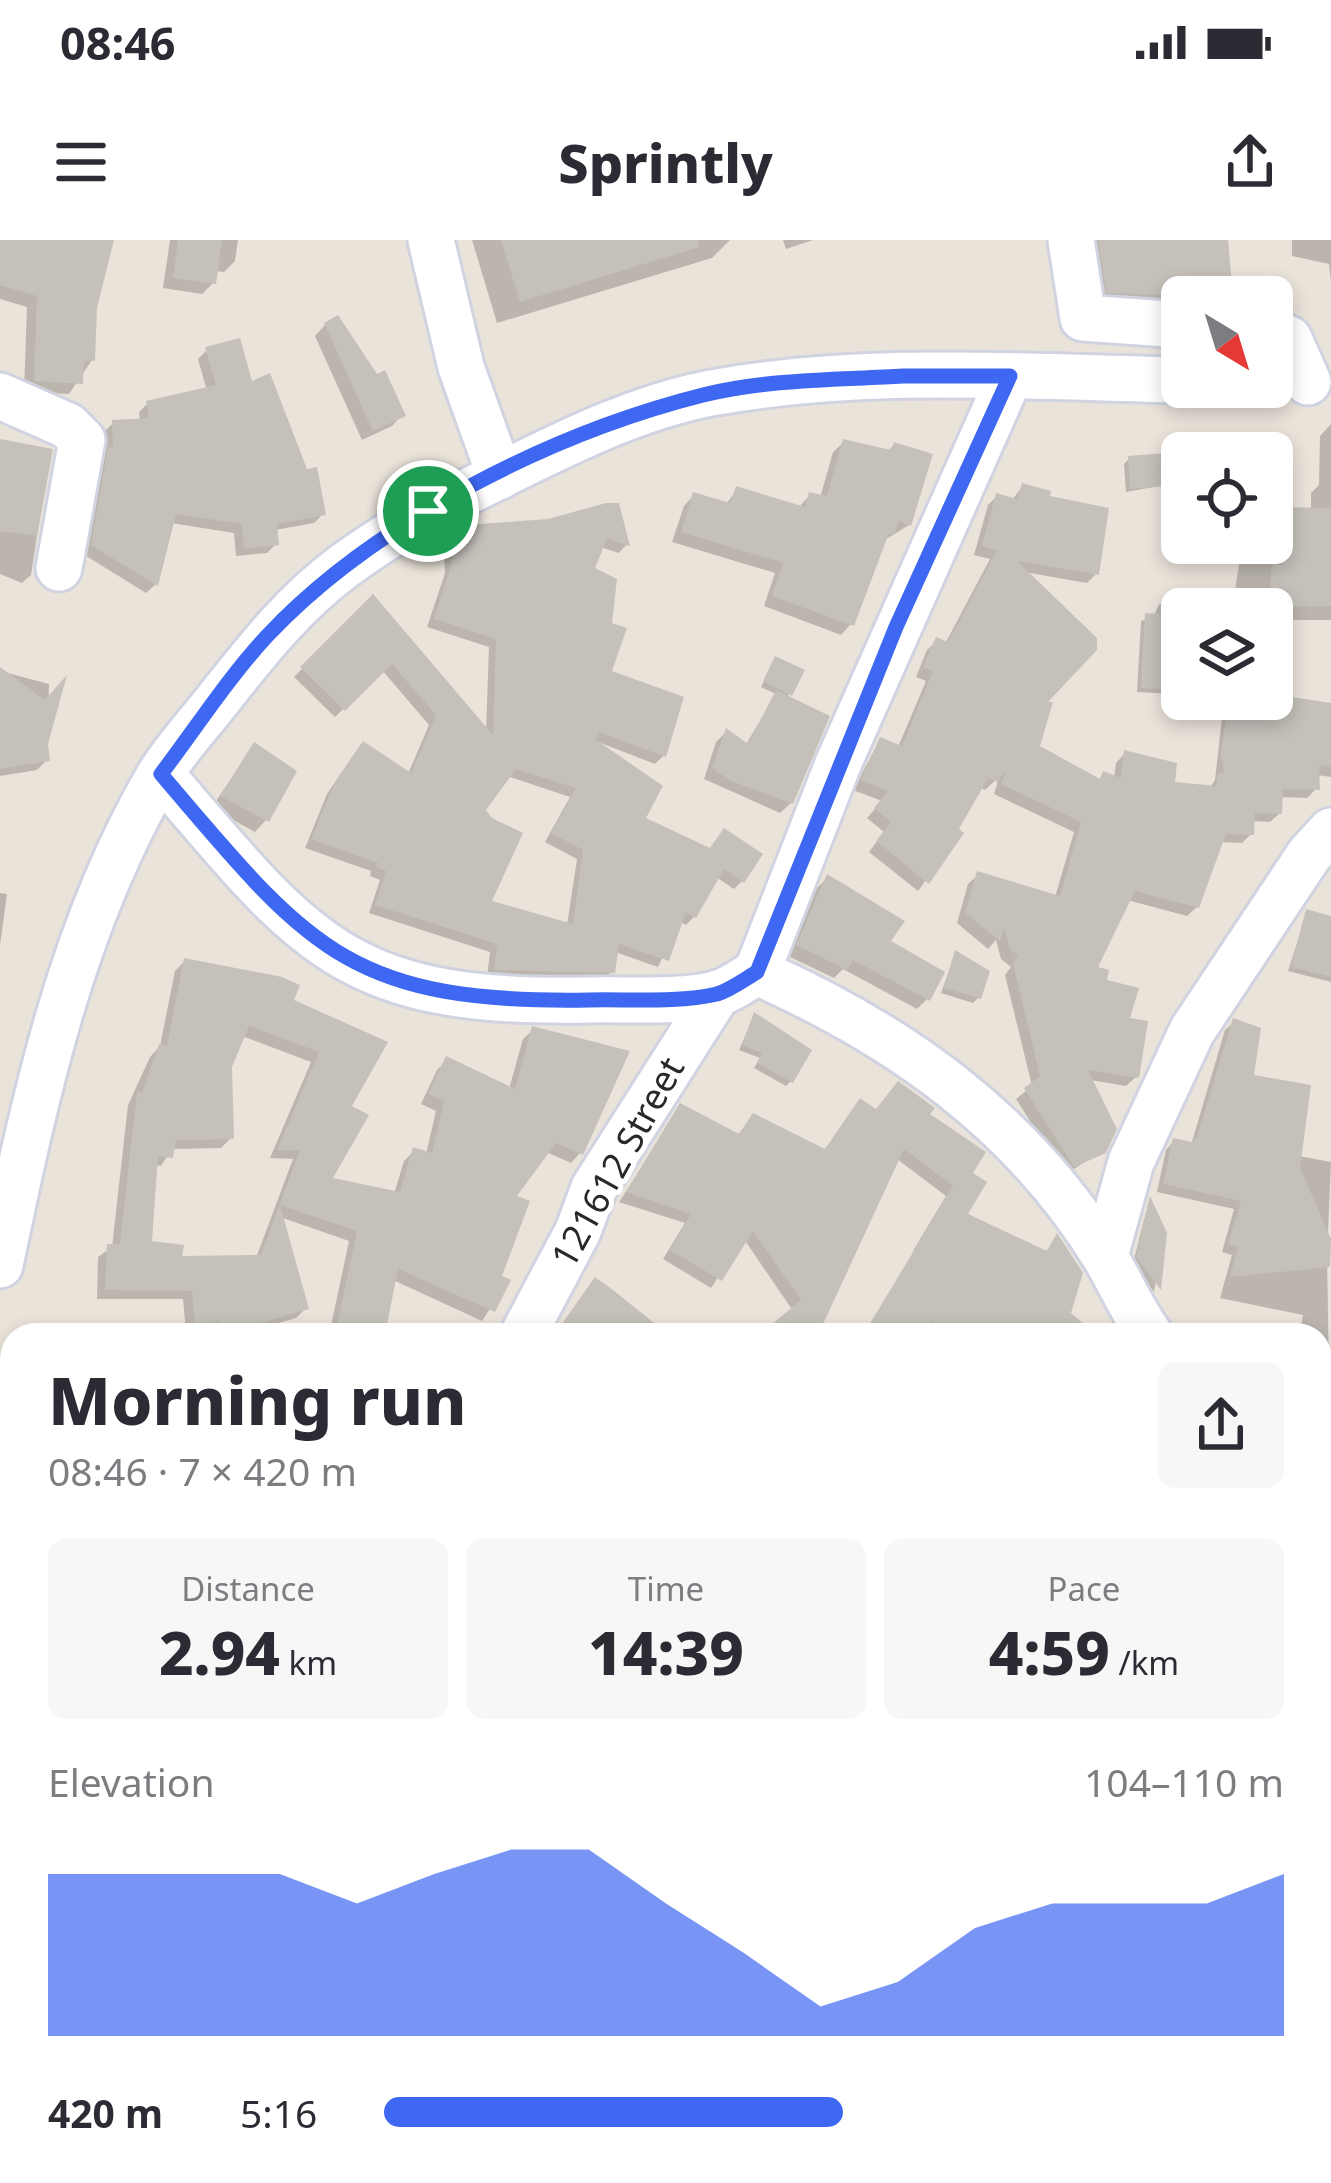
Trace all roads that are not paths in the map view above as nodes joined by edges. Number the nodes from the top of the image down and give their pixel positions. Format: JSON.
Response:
{"nodes":[{"id":1,"x":431,"y":240,"type":"edge"},
{"id":2,"x":1071,"y":240,"type":"edge"},
{"id":3,"x":1161,"y":324,"type":"edge"},
{"id":4,"x":1293,"y":350,"type":"edge"},
{"id":5,"x":1010,"y":376,"type":"junction"},
{"id":6,"x":1161,"y":380,"type":"edge"},
{"id":7,"x":1304,"y":382,"type":"edge"},
{"id":8,"x":0,"y":396,"type":"edge"},
{"id":9,"x":500,"y":476,"type":"junction"},
{"id":10,"x":58,"y":568,"type":"dead end"},
{"id":11,"x":161,"y":774,"type":"junction"},
{"id":12,"x":1331,"y":831,"type":"edge"},
{"id":13,"x":738,"y":983,"type":"junction"},
{"id":14,"x":1105,"y":1256,"type":"junction"},
{"id":15,"x":0,"y":1265,"type":"edge"},
{"id":16,"x":529,"y":1323,"type":"edge"},
{"id":17,"x":1143,"y":1323,"type":"edge"}],
"edges":[{"from":1,"to":9,"type":"street"},
{"from":2,"to":3,"type":"street"},
{"from":4,"to":7,"type":"street"},
{"from":5,"to":6,"type":"street"},
{"from":5,"to":9,"type":"street"},
{"from":5,"to":13,"type":"street","name":"121612 Street"},
{"from":8,"to":10,"type":"street"},
{"from":9,"to":11,"type":"street"},
{"from":11,"to":13,"type":"street"},
{"from":11,"to":15,"type":"street"},
{"from":12,"to":14,"type":"street"},
{"from":13,"to":14,"type":"street"},
{"from":13,"to":16,"type":"street","name":"121612 Street"},
{"from":14,"to":17,"type":"street"}]}
